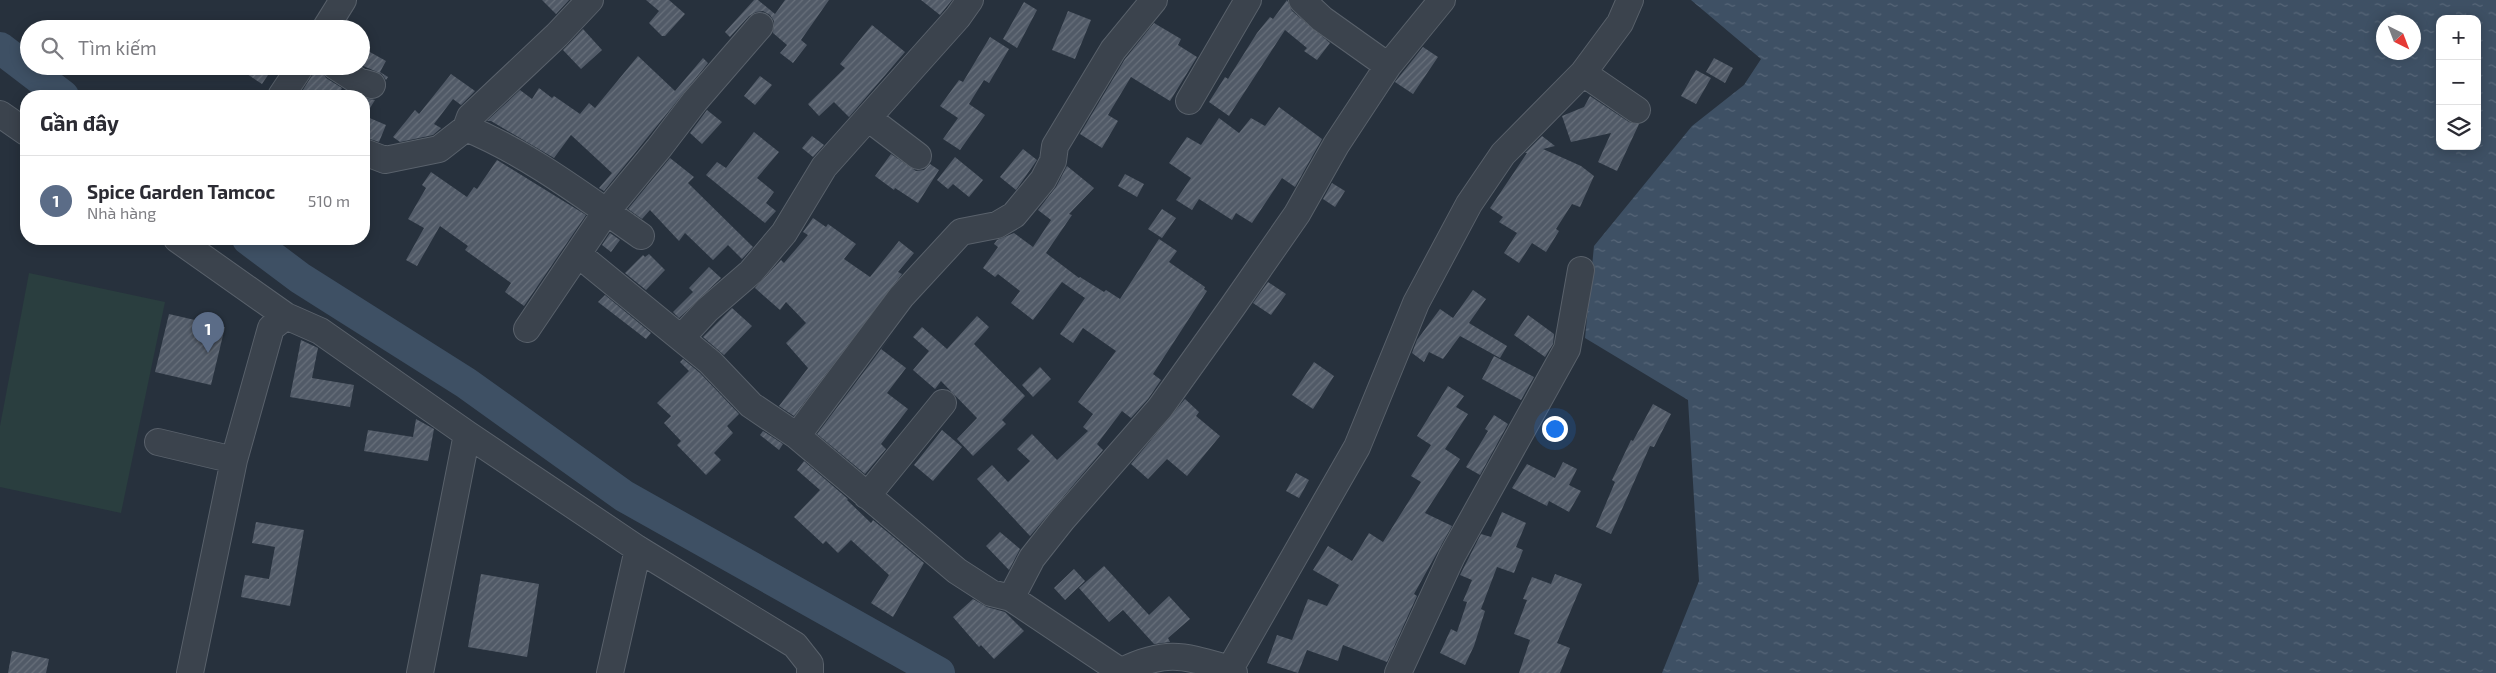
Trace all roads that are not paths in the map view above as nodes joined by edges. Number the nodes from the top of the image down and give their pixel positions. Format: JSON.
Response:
{"nodes":[{"id":1,"x":343,"y":0,"type":"edge"},
{"id":2,"x":590,"y":0,"type":"edge"},
{"id":3,"x":970,"y":0,"type":"edge"},
{"id":4,"x":1154,"y":0,"type":"edge"},
{"id":5,"x":1248,"y":0,"type":"edge"},
{"id":6,"x":1302,"y":0,"type":"edge"},
{"id":7,"x":1442,"y":0,"type":"edge"},
{"id":8,"x":1630,"y":0,"type":"edge"},
{"id":9,"x":331,"y":20,"type":"edge"},
{"id":10,"x":760,"y":26,"type":"dead end"},
{"id":11,"x":1388,"y":66,"type":"junction"},
{"id":12,"x":1583,"y":73,"type":"junction"},
{"id":13,"x":295,"y":75,"type":"edge"},
{"id":14,"x":349,"y":75,"type":"edge"},
{"id":15,"x":372,"y":85,"type":"dead end"},
{"id":16,"x":285,"y":90,"type":"edge"},
{"id":17,"x":1189,"y":101,"type":"dead end"},
{"id":18,"x":1637,"y":110,"type":"dead end"},
{"id":19,"x":0,"y":114,"type":"edge"},
{"id":20,"x":868,"y":118,"type":"junction"},
{"id":21,"x":20,"y":128,"type":"edge"},
{"id":22,"x":466,"y":128,"type":"junction"},
{"id":23,"x":370,"y":154,"type":"edge"},
{"id":24,"x":918,"y":156,"type":"dead end"},
{"id":25,"x":606,"y":212,"type":"junction"},
{"id":26,"x":641,"y":236,"type":"dead end"},
{"id":27,"x":185,"y":245,"type":"edge"},
{"id":28,"x":578,"y":255,"type":"junction"},
{"id":29,"x":1581,"y":270,"type":"dead end"},
{"id":30,"x":286,"y":316,"type":"junction"},
{"id":31,"x":527,"y":329,"type":"dead end"},
{"id":32,"x":681,"y":338,"type":"junction"},
{"id":33,"x":943,"y":403,"type":"dead end"},
{"id":34,"x":467,"y":434,"type":"junction"},
{"id":35,"x":797,"y":436,"type":"junction"},
{"id":36,"x":158,"y":442,"type":"dead end"},
{"id":37,"x":234,"y":460,"type":"junction"},
{"id":38,"x":867,"y":496,"type":"junction"},
{"id":39,"x":638,"y":549,"type":"junction"},
{"id":40,"x":1011,"y":598,"type":"junction"},
{"id":41,"x":1232,"y":671,"type":"edge"},
{"id":42,"x":1123,"y":672,"type":"edge"},
{"id":43,"x":190,"y":673,"type":"edge"},
{"id":44,"x":420,"y":673,"type":"edge"},
{"id":45,"x":610,"y":673,"type":"edge"},
{"id":46,"x":810,"y":673,"type":"edge"},
{"id":47,"x":1398,"y":673,"type":"edge"}],
"edges":[{"from":1,"to":9,"type":"street"},
{"from":2,"to":22,"type":"street"},
{"from":3,"to":20,"type":"street"},
{"from":4,"to":35,"type":"street"},
{"from":5,"to":17,"type":"street"},
{"from":6,"to":11,"type":"street"},
{"from":7,"to":11,"type":"street"},
{"from":8,"to":12,"type":"street"},
{"from":10,"to":25,"type":"street"},
{"from":11,"to":40,"type":"street"},
{"from":12,"to":18,"type":"street"},
{"from":12,"to":41,"type":"street"},
{"from":13,"to":16,"type":"street"},
{"from":14,"to":15,"type":"street"},
{"from":19,"to":21,"type":"street"},
{"from":20,"to":24,"type":"street"},
{"from":20,"to":32,"type":"street"},
{"from":22,"to":23,"type":"street"},
{"from":22,"to":25,"type":"street"},
{"from":25,"to":26,"type":"street"},
{"from":25,"to":28,"type":"street"},
{"from":27,"to":30,"type":"street"},
{"from":28,"to":31,"type":"street"},
{"from":28,"to":32,"type":"street"},
{"from":29,"to":47,"type":"street"},
{"from":30,"to":34,"type":"street"},
{"from":30,"to":37,"type":"street"},
{"from":32,"to":35,"type":"street"},
{"from":33,"to":38,"type":"street"},
{"from":34,"to":39,"type":"street"},
{"from":34,"to":44,"type":"street"},
{"from":35,"to":38,"type":"street"},
{"from":36,"to":37,"type":"street"},
{"from":37,"to":43,"type":"street"},
{"from":38,"to":40,"type":"street"},
{"from":39,"to":45,"type":"street"},
{"from":39,"to":46,"type":"street"},
{"from":40,"to":42,"type":"street"},
{"from":41,"to":42,"type":"street"}]}
